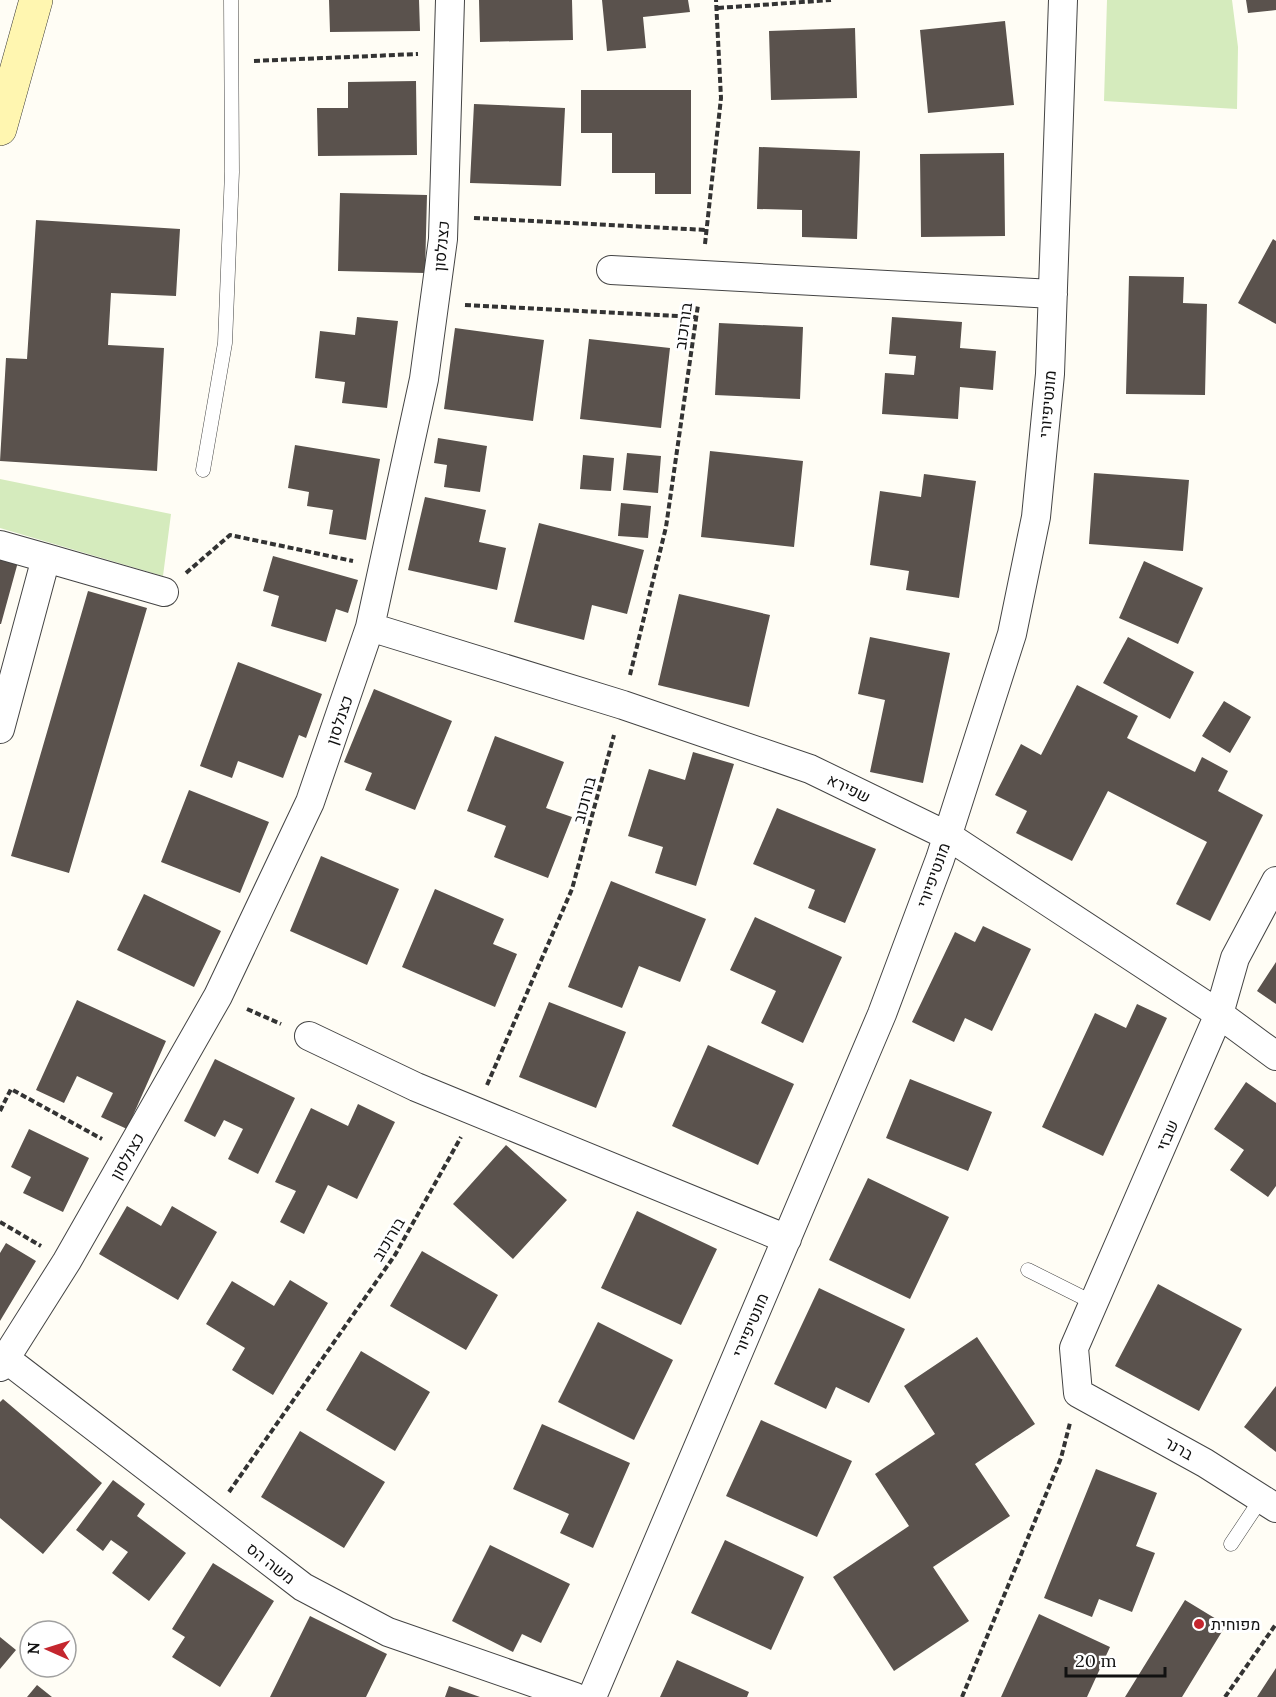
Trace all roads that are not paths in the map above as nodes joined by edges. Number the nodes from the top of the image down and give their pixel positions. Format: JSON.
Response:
{"nodes":[{"id":1,"x":36,"y":0,"type":"edge"},
{"id":2,"x":231,"y":0,"type":"edge"},
{"id":3,"x":450,"y":0,"type":"edge"},
{"id":4,"x":1063,"y":0,"type":"edge"},
{"id":5,"x":0,"y":129,"type":"edge"},
{"id":6,"x":611,"y":270,"type":"dead end"},
{"id":7,"x":1053,"y":294,"type":"junction"},
{"id":8,"x":204,"y":470,"type":"dead end"},
{"id":9,"x":0,"y":545,"type":"edge"},
{"id":10,"x":46,"y":558,"type":"junction"},
{"id":11,"x":164,"y":592,"type":"road end"},
{"id":12,"x":370,"y":627,"type":"junction"},
{"id":13,"x":0,"y":729,"type":"edge"},
{"id":14,"x":948,"y":836,"type":"junction"},
{"id":15,"x":1276,"y":881,"type":"edge"},
{"id":16,"x":1219,"y":1014,"type":"junction"},
{"id":17,"x":309,"y":1036,"type":"road end"},
{"id":18,"x":1276,"y":1056,"type":"edge"},
{"id":19,"x":787,"y":1239,"type":"junction"},
{"id":20,"x":1028,"y":1270,"type":"dead end"},
{"id":21,"x":1094,"y":1303,"type":"junction"},
{"id":22,"x":3,"y":1363,"type":"edge"},
{"id":23,"x":1078,"y":1393,"type":"joint"},
{"id":24,"x":1269,"y":1504,"type":"edge"},
{"id":25,"x":1231,"y":1544,"type":"dead end"},
{"id":26,"x":575,"y":1697,"type":"edge"},
{"id":27,"x":592,"y":1697,"type":"edge"}],
"edges":[{"from":1,"to":5,"type":"main road"},
{"from":2,"to":8,"type":"lane"},
{"from":3,"to":12,"type":"street","name":"כצנלסון"},
{"from":4,"to":7,"type":"street","name":"מונטיפיורי"},
{"from":6,"to":7,"type":"street"},
{"from":7,"to":14,"type":"street","name":"מונטיפיורי"},
{"from":9,"to":10,"type":"street"},
{"from":10,"to":11,"type":"street"},
{"from":10,"to":13,"type":"street"},
{"from":12,"to":14,"type":"street","name":"שפירא"},
{"from":12,"to":22,"type":"street","name":"כצנלסון"},
{"from":14,"to":16,"type":"street","name":"שפירא"},
{"from":14,"to":19,"type":"street","name":"מונטיפיורי"},
{"from":15,"to":16,"type":"street","name":"שבזי"},
{"from":16,"to":18,"type":"street","name":"שפירא"},
{"from":16,"to":21,"type":"street","name":"שבזי"},
{"from":17,"to":19,"type":"street"},
{"from":19,"to":27,"type":"street","name":"מונטיפיורי"},
{"from":20,"to":21,"type":"lane"},
{"from":21,"to":23,"type":"street","name":"שבזי"},
{"from":22,"to":26,"type":"street","name":"משה הס"},
{"from":23,"to":24,"type":"street","name":"ברנר"},
{"from":24,"to":25,"type":"lane"}]}
